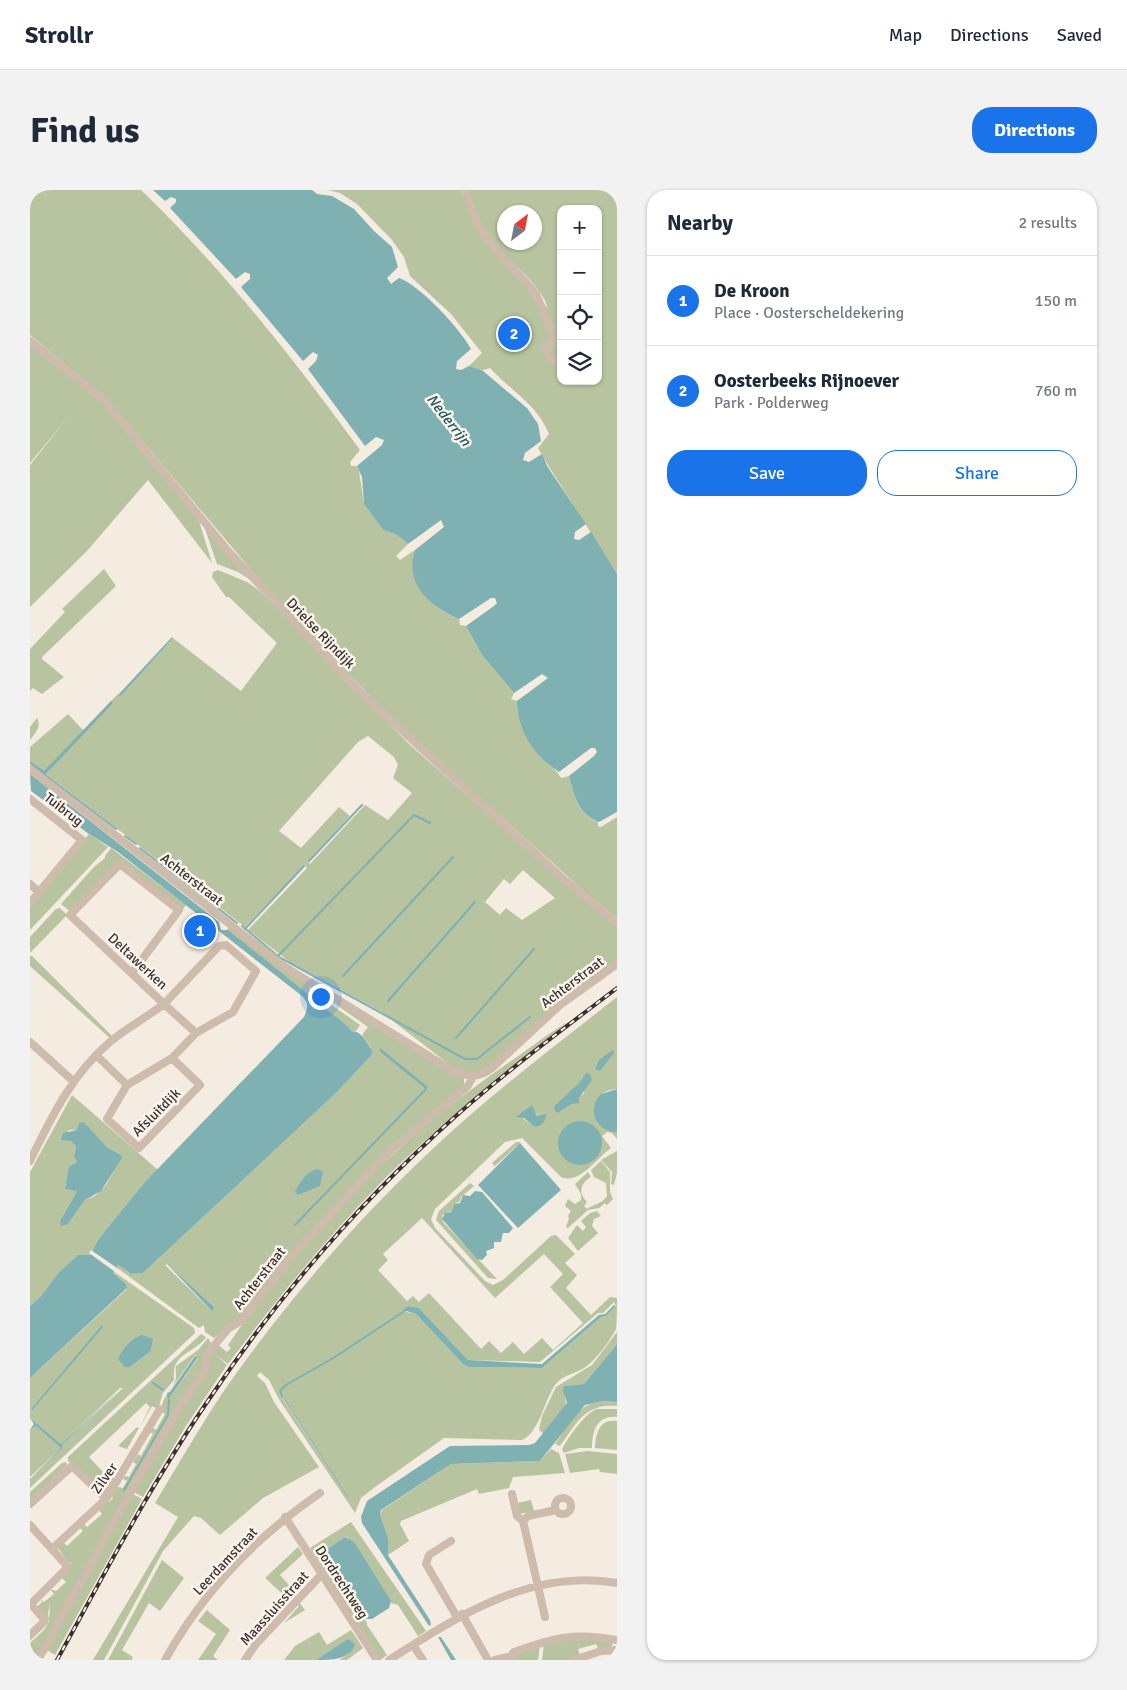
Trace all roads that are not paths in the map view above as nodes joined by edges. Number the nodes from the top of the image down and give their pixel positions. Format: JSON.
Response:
{"nodes":[{"id":1,"x":464,"y":190,"type":"edge"},
{"id":2,"x":30,"y":340,"type":"edge"},
{"id":3,"x":557,"y":362,"type":"edge"},
{"id":4,"x":30,"y":769,"type":"edge"},
{"id":5,"x":30,"y":799,"type":"edge"},
{"id":6,"x":30,"y":884,"type":"edge"},
{"id":7,"x":40,"y":893,"type":"junction"},
{"id":8,"x":30,"y":903,"type":"edge"},
{"id":9,"x":617,"y":923,"type":"edge"},
{"id":10,"x":617,"y":964,"type":"edge"},
{"id":11,"x":132,"y":973,"type":"junction"},
{"id":12,"x":164,"y":1004,"type":"junction"},
{"id":13,"x":196,"y":1033,"type":"junction"},
{"id":14,"x":30,"y":1042,"type":"edge"},
{"id":15,"x":96,"y":1055,"type":"junction"},
{"id":16,"x":172,"y":1058,"type":"junction"},
{"id":17,"x":474,"y":1076,"type":"junction"},
{"id":18,"x":74,"y":1081,"type":"junction"},
{"id":19,"x":127,"y":1085,"type":"junction"},
{"id":20,"x":30,"y":1161,"type":"edge"},
{"id":21,"x":160,"y":1409,"type":"dead end"},
{"id":22,"x":320,"y":1493,"type":"dead end"},
{"id":23,"x":512,"y":1494,"type":"dead end"},
{"id":24,"x":106,"y":1499,"type":"junction"},
{"id":25,"x":30,"y":1504,"type":"edge"},
{"id":26,"x":556,"y":1510,"type":"dead end"},
{"id":27,"x":285,"y":1517,"type":"junction"},
{"id":28,"x":523,"y":1521,"type":"junction"},
{"id":29,"x":30,"y":1525,"type":"edge"},
{"id":30,"x":451,"y":1541,"type":"dead end"},
{"id":31,"x":52,"y":1549,"type":"junction"},
{"id":32,"x":322,"y":1574,"type":"junction"},
{"id":33,"x":617,"y":1581,"type":"edge"},
{"id":34,"x":537,"y":1586,"type":"junction"},
{"id":35,"x":31,"y":1604,"type":"edge"},
{"id":36,"x":460,"y":1616,"type":"junction"},
{"id":37,"x":546,"y":1617,"type":"dead end"},
{"id":38,"x":30,"y":1635,"type":"edge"},
{"id":39,"x":616,"y":1640,"type":"edge"},
{"id":40,"x":413,"y":1645,"type":"junction"},
{"id":41,"x":616,"y":1650,"type":"edge"},
{"id":42,"x":512,"y":1658,"type":"edge"},
{"id":43,"x":38,"y":1660,"type":"edge"},
{"id":44,"x":165,"y":1660,"type":"edge"},
{"id":45,"x":245,"y":1660,"type":"edge"},
{"id":46,"x":377,"y":1660,"type":"edge"},
{"id":47,"x":389,"y":1660,"type":"edge"},
{"id":48,"x":423,"y":1660,"type":"edge"},
{"id":49,"x":488,"y":1660,"type":"edge"},
{"id":50,"x":496,"y":1660,"type":"edge"},
{"id":51,"x":574,"y":1660,"type":"edge"},
{"id":52,"x":613,"y":1660,"type":"edge"}],
"edges":[{"from":1,"to":3,"type":"street"},
{"from":2,"to":9,"type":"street","name":"Drielse Rijndijk"},
{"from":4,"to":17,"type":"street","name":"Achterstraat"},
{"from":5,"to":7,"type":"street","name":"Tuibrug"},
{"from":6,"to":7,"type":"street"},
{"from":7,"to":8,"type":"street"},
{"from":10,"to":17,"type":"street","name":"Achterstraat"},
{"from":11,"to":11,"type":"street","name":"Deltawerken"},
{"from":11,"to":12,"type":"street","name":"Deltawerken"},
{"from":12,"to":13,"type":"street"},
{"from":12,"to":13,"type":"street","name":"Afsluitdijk"},
{"from":12,"to":15,"type":"street","name":"Deltawerken"},
{"from":13,"to":16,"type":"street","name":"Afsluitdijk"},
{"from":14,"to":18,"type":"street"},
{"from":15,"to":18,"type":"street","name":"Deltawerken"},
{"from":15,"to":19,"type":"street"},
{"from":16,"to":19,"type":"street","name":"Afsluitdijk"},
{"from":16,"to":19,"type":"street","name":"Afsluitdijk"},
{"from":17,"to":43,"type":"street","name":"Achterstraat"},
{"from":18,"to":20,"type":"street","name":"Deltawerken"},
{"from":21,"to":24,"type":"street","name":"Zilver"},
{"from":22,"to":27,"type":"street","name":"Leerdamstraat"},
{"from":23,"to":28,"type":"street"},
{"from":24,"to":25,"type":"street"},
{"from":24,"to":31,"type":"street","name":"Zilver"},
{"from":26,"to":28,"type":"street"},
{"from":27,"to":32,"type":"street","name":"Dordrechtweg"},
{"from":27,"to":44,"type":"street","name":"Leerdamstraat"},
{"from":28,"to":34,"type":"street"},
{"from":29,"to":31,"type":"street"},
{"from":30,"to":36,"type":"street"},
{"from":31,"to":35,"type":"street"},
{"from":32,"to":45,"type":"street","name":"Maassluisstraat"},
{"from":32,"to":46,"type":"street","name":"Dordrechtweg"},
{"from":33,"to":34,"type":"street"},
{"from":34,"to":36,"type":"street"},
{"from":34,"to":37,"type":"street"},
{"from":35,"to":38,"type":"street"},
{"from":36,"to":40,"type":"street"},
{"from":36,"to":49,"type":"street"},
{"from":39,"to":42,"type":"street"},
{"from":40,"to":47,"type":"street"},
{"from":40,"to":48,"type":"street"},
{"from":41,"to":51,"type":"street"},
{"from":41,"to":52,"type":"street"},
{"from":42,"to":50,"type":"street"}]}
